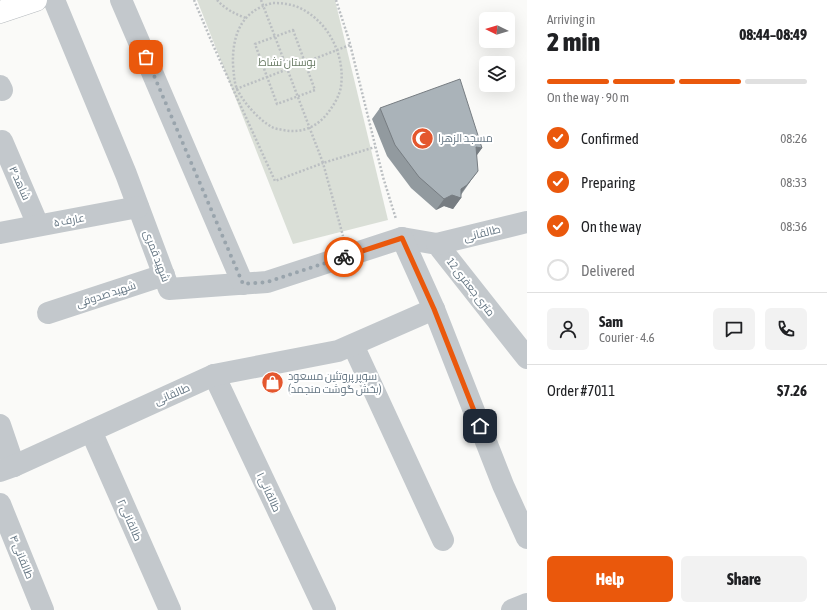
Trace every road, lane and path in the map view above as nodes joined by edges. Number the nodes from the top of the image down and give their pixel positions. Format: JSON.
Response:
{"nodes":[{"id":1,"x":36,"y":0,"type":"edge"},
{"id":2,"x":54,"y":0,"type":"edge"},
{"id":3,"x":121,"y":0,"type":"edge"},
{"id":4,"x":194,"y":0,"type":"edge"},
{"id":5,"x":217,"y":0,"type":"edge"},
{"id":6,"x":261,"y":0,"type":"edge"},
{"id":7,"x":287,"y":0,"type":"edge"},
{"id":8,"x":336,"y":0,"type":"edge"},
{"id":9,"x":285,"y":3,"type":"junction"},
{"id":10,"x":262,"y":5,"type":"junction"},
{"id":11,"x":0,"y":12,"type":"edge"},
{"id":12,"x":246,"y":18,"type":"junction"},
{"id":13,"x":274,"y":37,"type":"junction"},
{"id":14,"x":350,"y":45,"type":"junction"},
{"id":15,"x":337,"y":50,"type":"junction"},
{"id":16,"x":305,"y":62,"type":"junction"},
{"id":17,"x":287,"y":69,"type":"junction"},
{"id":18,"x":267,"y":77,"type":"junction"},
{"id":19,"x":237,"y":89,"type":"junction"},
{"id":20,"x":234,"y":90,"type":"junction"},
{"id":21,"x":298,"y":97,"type":"junction"},
{"id":22,"x":310,"y":128,"type":"junction"},
{"id":23,"x":2,"y":141,"type":"dead end"},
{"id":24,"x":375,"y":147,"type":"junction"},
{"id":25,"x":323,"y":163,"type":"junction"},
{"id":26,"x":138,"y":207,"type":"junction"},
{"id":27,"x":527,"y":222,"type":"edge"},
{"id":28,"x":38,"y":225,"type":"junction"},
{"id":29,"x":0,"y":233,"type":"edge"},
{"id":30,"x":402,"y":238,"type":"junction"},
{"id":31,"x":437,"y":244,"type":"junction"},
{"id":32,"x":348,"y":256,"type":"junction"},
{"id":33,"x":164,"y":275,"type":"junction"},
{"id":34,"x":243,"y":284,"type":"junction"},
{"id":35,"x":434,"y":309,"type":"junction"},
{"id":36,"x":48,"y":313,"type":"dead end"},
{"id":37,"x":353,"y":345,"type":"junction"},
{"id":38,"x":527,"y":358,"type":"edge"},
{"id":39,"x":214,"y":375,"type":"junction"},
{"id":40,"x":0,"y":425,"type":"edge"},
{"id":41,"x":91,"y":431,"type":"junction"},
{"id":42,"x":7,"y":468,"type":"edge"},
{"id":43,"x":0,"y":504,"type":"edge"},
{"id":44,"x":527,"y":538,"type":"edge"},
{"id":45,"x":443,"y":540,"type":"dead end"},
{"id":46,"x":527,"y":604,"type":"edge"},
{"id":47,"x":43,"y":610,"type":"edge"},
{"id":48,"x":170,"y":610,"type":"edge"},
{"id":49,"x":325,"y":610,"type":"edge"},
{"id":50,"x":512,"y":610,"type":"edge"}],
"edges":[{"from":1,"to":11,"type":"main road"},
{"from":2,"to":26,"type":"street","name":"شهید قمری"},
{"from":3,"to":34,"type":"street"},
{"from":4,"to":20,"type":"path"},
{"from":5,"to":12,"type":"path"},
{"from":6,"to":10,"type":"path"},
{"from":7,"to":9,"type":"path"},
{"from":8,"to":14,"type":"path"},
{"from":9,"to":10,"type":"path"},
{"from":9,"to":15,"type":"path"},
{"from":10,"to":12,"type":"path"},
{"from":10,"to":13,"type":"path"},
{"from":12,"to":19,"type":"path"},
{"from":13,"to":16,"type":"path"},
{"from":13,"to":17,"type":"path"},
{"from":13,"to":18,"type":"path"},
{"from":14,"to":15,"type":"path"},
{"from":14,"to":24,"type":"path"},
{"from":15,"to":16,"type":"path"},
{"from":15,"to":22,"type":"path"},
{"from":16,"to":17,"type":"path"},
{"from":16,"to":21,"type":"path"},
{"from":17,"to":18,"type":"path"},
{"from":17,"to":21,"type":"path"},
{"from":18,"to":19,"type":"path"},
{"from":18,"to":21,"type":"path"},
{"from":19,"to":20,"type":"path"},
{"from":19,"to":22,"type":"path"},
{"from":20,"to":25,"type":"path"},
{"from":21,"to":22,"type":"path"},
{"from":22,"to":25,"type":"path"},
{"from":23,"to":28,"type":"street","name":"شاهد ۳"},
{"from":24,"to":25,"type":"path"},
{"from":24,"to":30,"type":"path"},
{"from":25,"to":32,"type":"path"},
{"from":26,"to":28,"type":"street","name":"عارف ۵"},
{"from":26,"to":33,"type":"street","name":"شهید قمری"},
{"from":27,"to":31,"type":"street","name":"طالقانی"},
{"from":28,"to":29,"type":"street","name":"عارف ۵"},
{"from":30,"to":31,"type":"street"},
{"from":30,"to":32,"type":"street","name":"شهید قمری"},
{"from":30,"to":35,"type":"street"},
{"from":31,"to":38,"type":"street","name":"12 متری جعفری"},
{"from":32,"to":34,"type":"street","name":"شهید قمری"},
{"from":33,"to":34,"type":"street","name":"شهید قمری"},
{"from":33,"to":36,"type":"street","name":"شهید صدوقی"},
{"from":35,"to":37,"type":"street","name":"طالقانی"},
{"from":35,"to":44,"type":"street"},
{"from":37,"to":39,"type":"street","name":"طالقانی"},
{"from":37,"to":45,"type":"street"},
{"from":39,"to":41,"type":"street","name":"طالقانی"},
{"from":39,"to":49,"type":"street","name":"طالقانی ۱"},
{"from":40,"to":42,"type":"street"},
{"from":41,"to":42,"type":"street","name":"طالقانی"},
{"from":41,"to":48,"type":"street","name":"طالقانی ۲"},
{"from":43,"to":47,"type":"street","name":"طالقانی ۴"},
{"from":46,"to":50,"type":"street"}]}
